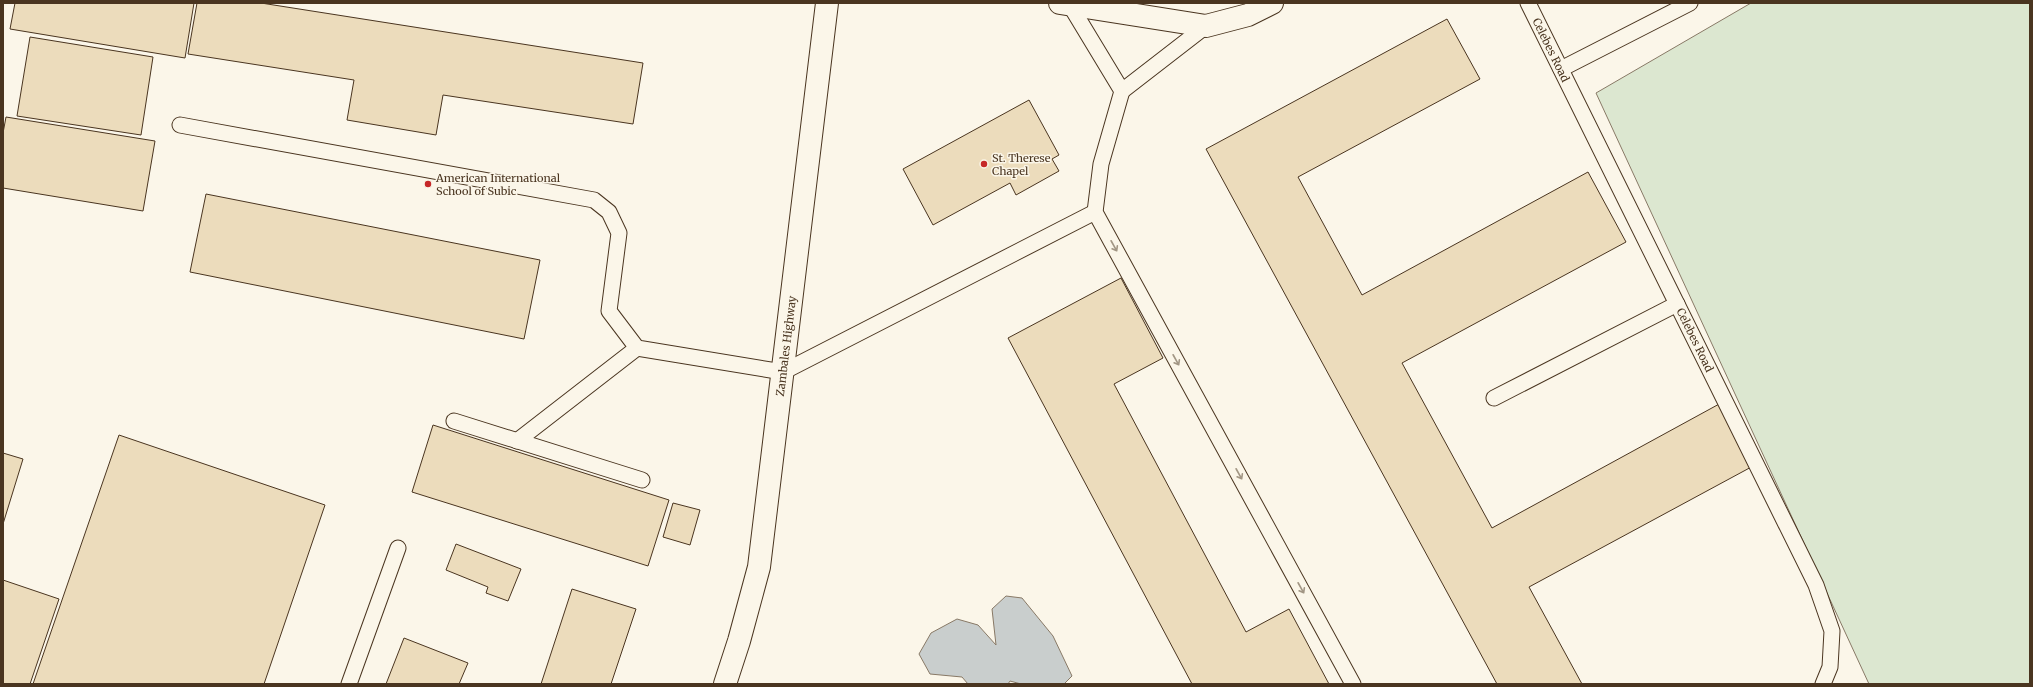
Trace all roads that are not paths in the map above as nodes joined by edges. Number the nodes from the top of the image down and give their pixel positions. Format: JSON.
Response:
{"nodes":[{"id":1,"x":827,"y":3,"type":"edge"},
{"id":2,"x":1272,"y":3,"type":"edge"},
{"id":3,"x":1528,"y":3,"type":"edge"},
{"id":4,"x":1690,"y":3,"type":"edge"},
{"id":5,"x":1065,"y":4,"type":"edge"},
{"id":6,"x":1249,"y":9,"type":"edge"},
{"id":7,"x":1206,"y":26,"type":"junction"},
{"id":8,"x":1561,"y":69,"type":"junction"},
{"id":9,"x":1122,"y":91,"type":"junction"},
{"id":10,"x":180,"y":124,"type":"dead end"},
{"id":11,"x":1095,"y":212,"type":"junction"},
{"id":12,"x":1677,"y":304,"type":"junction"},
{"id":13,"x":637,"y":348,"type":"junction"},
{"id":14,"x":783,"y":372,"type":"junction"},
{"id":15,"x":1494,"y":398,"type":"dead end"},
{"id":16,"x":454,"y":421,"type":"dead end"},
{"id":17,"x":517,"y":441,"type":"junction"},
{"id":18,"x":642,"y":480,"type":"dead end"},
{"id":19,"x":398,"y":548,"type":"dead end"},
{"id":20,"x":349,"y":684,"type":"edge"},
{"id":21,"x":725,"y":684,"type":"edge"},
{"id":22,"x":1353,"y":684,"type":"edge"},
{"id":23,"x":1824,"y":684,"type":"edge"}],
"edges":[{"from":1,"to":14,"type":"main road","name":"Zambales Highway"},
{"from":2,"to":6,"type":"main road"},
{"from":3,"to":8,"type":"lane","name":"Celebes Road"},
{"from":4,"to":8,"type":"lane"},
{"from":5,"to":7,"type":"main road"},
{"from":5,"to":9,"type":"lane"},
{"from":6,"to":7,"type":"main road"},
{"from":7,"to":9,"type":"lane"},
{"from":8,"to":12,"type":"lane","name":"Celebes Road"},
{"from":9,"to":11,"type":"lane"},
{"from":10,"to":13,"type":"lane"},
{"from":11,"to":14,"type":"lane"},
{"from":11,"to":22,"type":"lane","one_way":true},
{"from":12,"to":15,"type":"lane"},
{"from":12,"to":23,"type":"lane","name":"Celebes Road"},
{"from":13,"to":14,"type":"lane"},
{"from":13,"to":17,"type":"lane"},
{"from":14,"to":21,"type":"main road","name":"Zambales Highway"},
{"from":16,"to":17,"type":"lane"},
{"from":17,"to":18,"type":"lane"},
{"from":19,"to":20,"type":"lane"}]}
